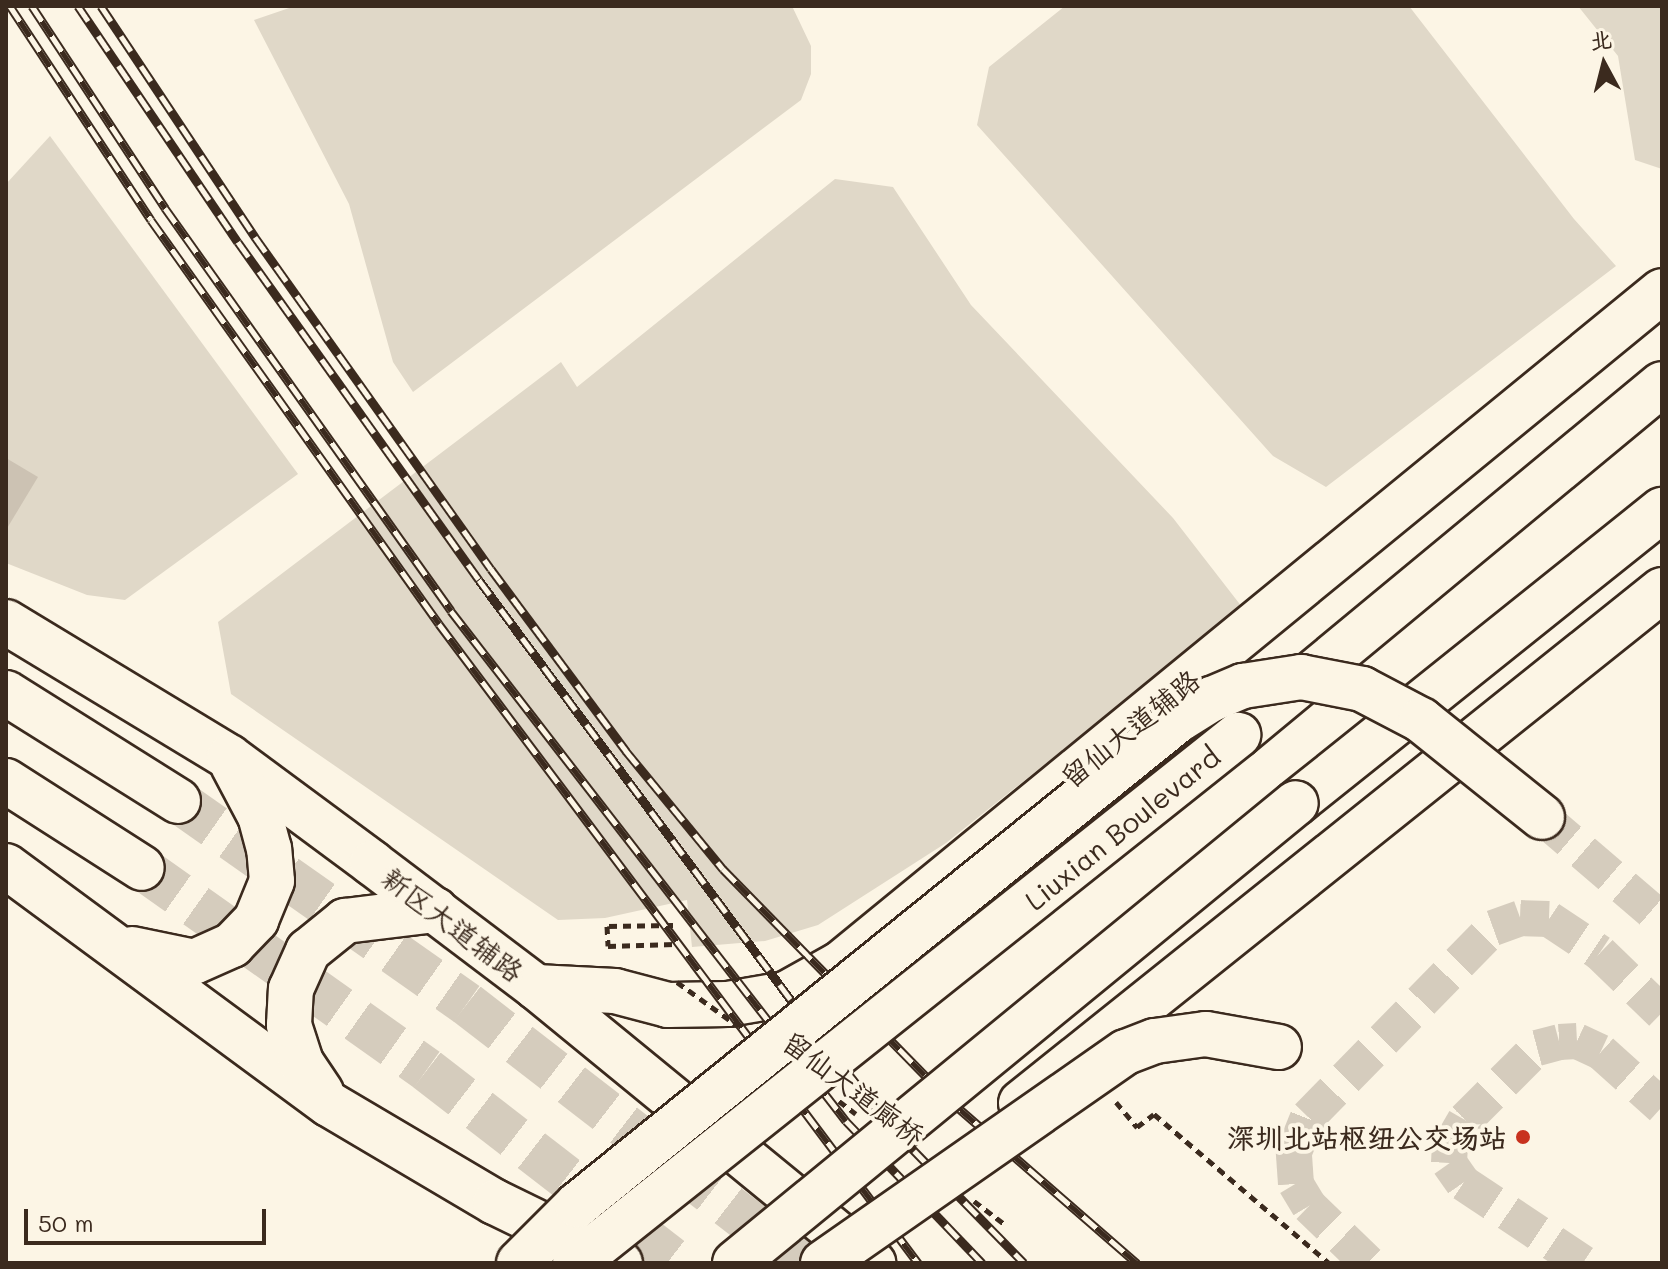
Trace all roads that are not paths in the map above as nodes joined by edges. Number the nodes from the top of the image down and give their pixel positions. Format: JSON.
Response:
{"nodes":[{"id":1,"x":1662,"y":291,"type":"edge"},
{"id":2,"x":1662,"y":384,"type":"edge"},
{"id":3,"x":1662,"y":510,"type":"edge"},
{"id":4,"x":1662,"y":590,"type":"edge"},
{"id":5,"x":6,"y":622,"type":"edge"},
{"id":6,"x":6,"y":693,"type":"edge"},
{"id":7,"x":229,"y":757,"type":"junction"},
{"id":8,"x":6,"y":781,"type":"edge"},
{"id":9,"x":178,"y":801,"type":"tunnel mouth"},
{"id":10,"x":1542,"y":817,"type":"tunnel mouth"},
{"id":11,"x":6,"y":866,"type":"edge"},
{"id":12,"x":142,"y":868,"type":"tunnel mouth"},
{"id":13,"x":435,"y":910,"type":"junction"},
{"id":14,"x":101,"y":934,"type":"junction"},
{"id":15,"x":536,"y":987,"type":"junction"},
{"id":16,"x":1279,"y":1047,"type":"dead end"},
{"id":17,"x":329,"y":1104,"type":"junction"},
{"id":18,"x":519,"y":1263,"type":"edge"},
{"id":19,"x":575,"y":1263,"type":"edge"},
{"id":20,"x":620,"y":1263,"type":"edge"},
{"id":21,"x":735,"y":1263,"type":"edge"},
{"id":22,"x":823,"y":1263,"type":"edge"},
{"id":23,"x":873,"y":1263,"type":"edge"},
{"id":24,"x":902,"y":1263,"type":"edge"}],
"edges":[{"from":1,"to":15,"type":"main road","name":"留仙大道辅路"},
{"from":2,"to":19,"type":"main road","name":"Liuxian Boulevard","bridge":true},
{"from":3,"to":21,"type":"main road","bridge":true},
{"from":4,"to":24,"type":"main road"},
{"from":5,"to":7,"type":"main road","name":"新区大道辅路"},
{"from":6,"to":9,"type":"main road"},
{"from":7,"to":13,"type":"main road","name":"新区大道辅路"},
{"from":7,"to":14,"type":"main road"},
{"from":8,"to":12,"type":"main road"},
{"from":10,"to":18,"type":"main road","bridge":true},
{"from":11,"to":14,"type":"main road"},
{"from":13,"to":15,"type":"main road","name":"新区大道辅路"},
{"from":13,"to":17,"type":"main road"},
{"from":14,"to":17,"type":"main road"},
{"from":15,"to":23,"type":"main road","name":"新区大道辅路"},
{"from":16,"to":22,"type":"main road","bridge":true},
{"from":17,"to":20,"type":"main road"}]}
